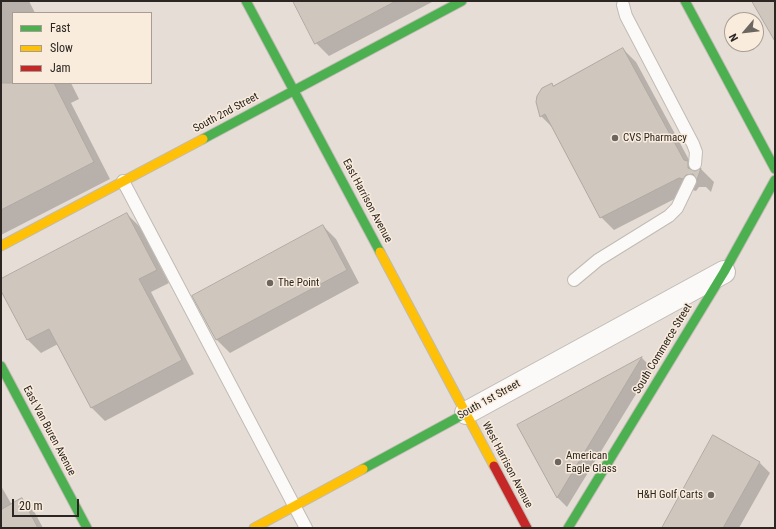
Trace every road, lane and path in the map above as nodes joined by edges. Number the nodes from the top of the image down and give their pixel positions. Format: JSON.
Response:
{"nodes":[{"id":1,"x":246,"y":1,"type":"edge"},
{"id":2,"x":462,"y":1,"type":"edge"},
{"id":3,"x":685,"y":1,"type":"edge"},
{"id":4,"x":623,"y":5,"type":"dead end"},
{"id":5,"x":294,"y":90,"type":"junction"},
{"id":6,"x":695,"y":164,"type":"dead end"},
{"id":7,"x":775,"y":169,"type":"edge"},
{"id":8,"x":775,"y":180,"type":"edge"},
{"id":9,"x":123,"y":181,"type":"junction"},
{"id":10,"x":690,"y":181,"type":"dead end"},
{"id":11,"x":1,"y":246,"type":"edge"},
{"id":12,"x":724,"y":272,"type":"junction"},
{"id":13,"x":574,"y":280,"type":"dead end"},
{"id":14,"x":1,"y":366,"type":"edge"},
{"id":15,"x":466,"y":413,"type":"junction"},
{"id":16,"x":295,"y":506,"type":"junction"},
{"id":17,"x":87,"y":528,"type":"edge"},
{"id":18,"x":254,"y":528,"type":"edge"},
{"id":19,"x":306,"y":528,"type":"edge"},
{"id":20,"x":527,"y":528,"type":"edge"},
{"id":21,"x":568,"y":528,"type":"edge"}],
"edges":[{"from":1,"to":5,"type":"main road","name":"East Harrison Avenue"},
{"from":2,"to":5,"type":"main road","name":"South 2nd Street"},
{"from":3,"to":7,"type":"main road"},
{"from":4,"to":6,"type":"lane"},
{"from":5,"to":9,"type":"main road","name":"South 2nd Street"},
{"from":5,"to":15,"type":"main road","name":"East Harrison Avenue"},
{"from":8,"to":12,"type":"main road","name":"South Commerce Street"},
{"from":9,"to":11,"type":"main road","name":"South 2nd Street"},
{"from":9,"to":16,"type":"lane"},
{"from":10,"to":13,"type":"lane"},
{"from":12,"to":15,"type":"street","name":"South 1st Street"},
{"from":12,"to":21,"type":"main road","name":"South Commerce Street"},
{"from":14,"to":17,"type":"main road","name":"East Van Buren Avenue"},
{"from":15,"to":16,"type":"main road","name":"South 1st Street"},
{"from":15,"to":20,"type":"main road","name":"West Harrison Avenue"},
{"from":16,"to":18,"type":"main road","name":"South 1st Street"},
{"from":16,"to":19,"type":"lane"}]}
